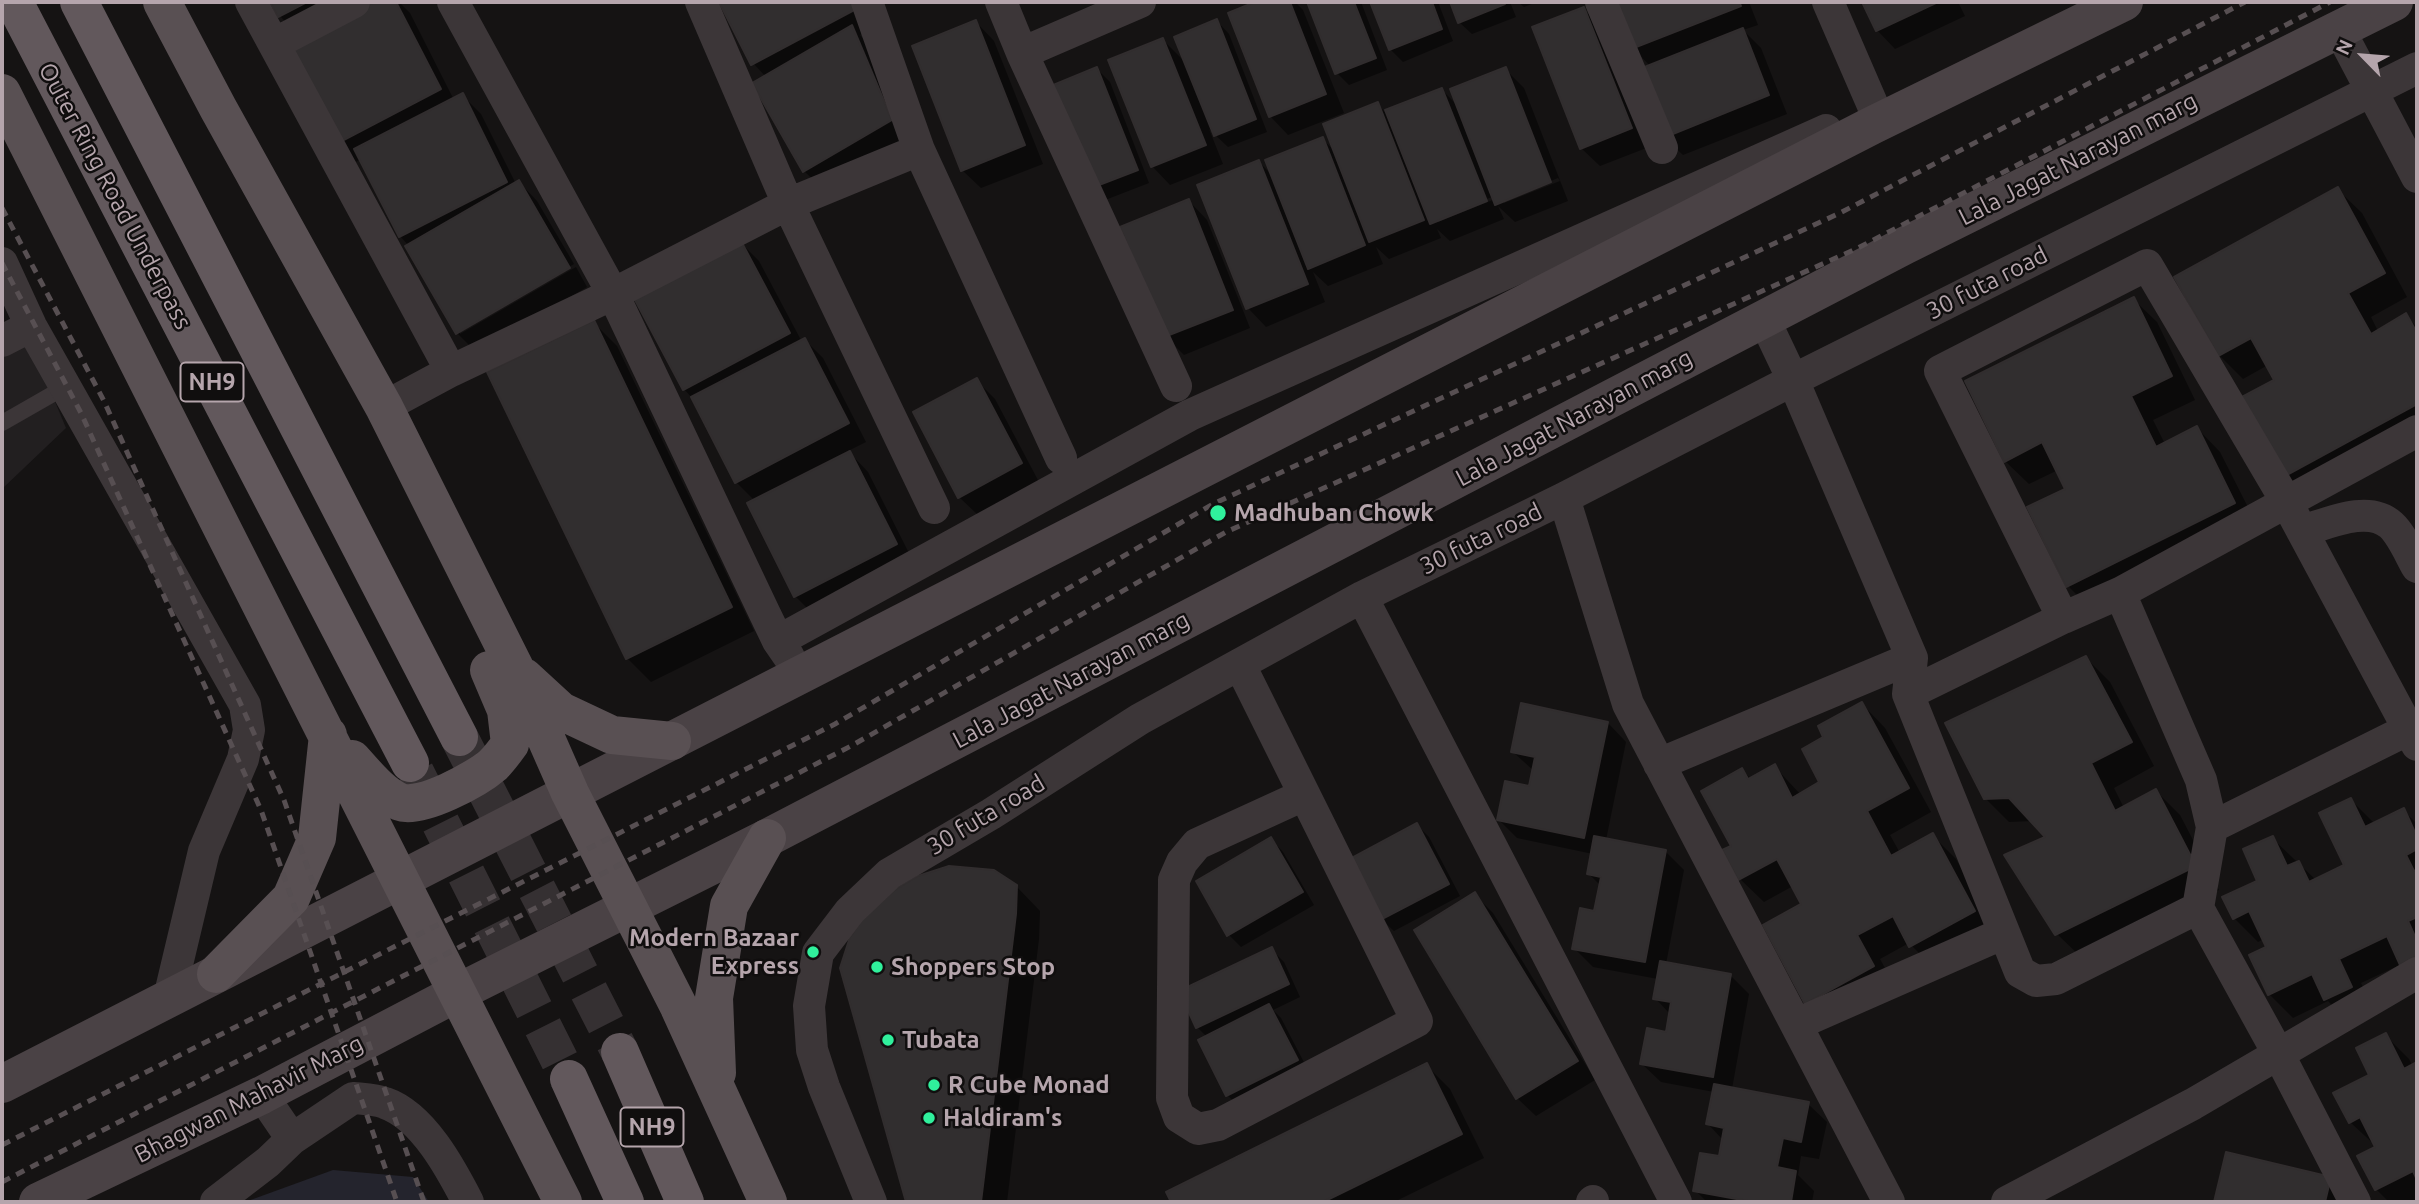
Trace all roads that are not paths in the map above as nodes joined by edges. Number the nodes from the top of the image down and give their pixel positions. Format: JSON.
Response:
{"nodes":[{"id":1,"x":14,"y":2,"type":"edge"},
{"id":2,"x":79,"y":2,"type":"edge"},
{"id":3,"x":162,"y":2,"type":"edge"},
{"id":4,"x":251,"y":2,"type":"edge"},
{"id":5,"x":354,"y":2,"type":"edge"},
{"id":6,"x":453,"y":2,"type":"edge"},
{"id":7,"x":701,"y":2,"type":"edge"},
{"id":8,"x":867,"y":2,"type":"edge"},
{"id":9,"x":1001,"y":2,"type":"edge"},
{"id":10,"x":1140,"y":2,"type":"edge"},
{"id":11,"x":1601,"y":2,"type":"edge"},
{"id":12,"x":1828,"y":2,"type":"edge"},
{"id":13,"x":2086,"y":2,"type":"edge"},
{"id":14,"x":2124,"y":2,"type":"edge"},
{"id":15,"x":2394,"y":2,"type":"edge"},
{"id":16,"x":2339,"y":29,"type":"junction"},
{"id":17,"x":274,"y":44,"type":"junction"},
{"id":18,"x":1022,"y":53,"type":"junction"},
{"id":19,"x":2417,"y":68,"type":"edge"},
{"id":20,"x":2372,"y":90,"type":"junction"},
{"id":21,"x":2,"y":93,"type":"edge"},
{"id":22,"x":218,"y":108,"type":"junction"},
{"id":23,"x":1873,"y":117,"type":"junction"},
{"id":24,"x":1662,"y":148,"type":"dead end"},
{"id":25,"x":919,"y":150,"type":"junction"},
{"id":26,"x":2417,"y":177,"type":"edge"},
{"id":27,"x":788,"y":204,"type":"junction"},
{"id":28,"x":2,"y":263,"type":"edge"},
{"id":29,"x":613,"y":294,"type":"junction"},
{"id":30,"x":1764,"y":319,"type":"junction"},
{"id":31,"x":31,"y":326,"type":"junction"},
{"id":32,"x":2,"y":341,"type":"edge"},
{"id":33,"x":451,"y":372,"type":"junction"},
{"id":34,"x":1793,"y":380,"type":"junction"},
{"id":35,"x":1176,"y":386,"type":"dead end"},
{"id":36,"x":65,"y":387,"type":"junction"},
{"id":37,"x":384,"y":407,"type":"junction"},
{"id":38,"x":2,"y":423,"type":"edge"},
{"id":39,"x":2417,"y":431,"type":"edge"},
{"id":40,"x":1061,"y":458,"type":"dead end"},
{"id":41,"x":1564,"y":498,"type":"junction"},
{"id":42,"x":2286,"y":501,"type":"junction"},
{"id":43,"x":934,"y":508,"type":"dead end"},
{"id":44,"x":2302,"y":531,"type":"junction"},
{"id":45,"x":2417,"y":567,"type":"edge"},
{"id":46,"x":2120,"y":593,"type":"junction"},
{"id":47,"x":1362,"y":597,"type":"junction"},
{"id":48,"x":2063,"y":618,"type":"junction"},
{"id":49,"x":778,"y":641,"type":"junction"},
{"id":50,"x":1912,"y":658,"type":"junction"},
{"id":51,"x":1240,"y":665,"type":"junction"},
{"id":52,"x":514,"y":668,"type":"junction"},
{"id":53,"x":801,"y":674,"type":"junction"},
{"id":54,"x":1908,"y":694,"type":"junction"},
{"id":55,"x":2414,"y":733,"type":"edge"},
{"id":56,"x":328,"y":734,"type":"junction"},
{"id":57,"x":459,"y":737,"type":"tunnel mouth"},
{"id":58,"x":672,"y":741,"type":"junction"},
{"id":59,"x":410,"y":763,"type":"tunnel mouth"},
{"id":60,"x":1659,"y":764,"type":"junction"},
{"id":61,"x":570,"y":793,"type":"junction"},
{"id":62,"x":1304,"y":795,"type":"junction"},
{"id":63,"x":2213,"y":827,"type":"junction"},
{"id":64,"x":767,"y":838,"type":"junction"},
{"id":65,"x":400,"y":879,"type":"junction"},
{"id":66,"x":629,"y":907,"type":"junction"},
{"id":67,"x":2198,"y":908,"type":"junction"},
{"id":68,"x":2004,"y":933,"type":"junction"},
{"id":69,"x":2417,"y":973,"type":"edge"},
{"id":70,"x":216,"y":974,"type":"junction"},
{"id":71,"x":457,"y":993,"type":"junction"},
{"id":72,"x":169,"y":998,"type":"junction"},
{"id":73,"x":1797,"y":1024,"type":"junction"},
{"id":74,"x":620,"y":1052,"type":"tunnel mouth"},
{"id":75,"x":2279,"y":1055,"type":"junction"},
{"id":76,"x":569,"y":1079,"type":"tunnel mouth"},
{"id":77,"x":2,"y":1084,"type":"edge"},
{"id":78,"x":718,"y":1091,"type":"junction"},
{"id":79,"x":262,"y":1096,"type":"junction"},
{"id":80,"x":292,"y":1139,"type":"junction"},
{"id":81,"x":38,"y":1202,"type":"edge"},
{"id":82,"x":216,"y":1202,"type":"edge"},
{"id":83,"x":468,"y":1202,"type":"edge"},
{"id":84,"x":564,"y":1202,"type":"edge"},
{"id":85,"x":625,"y":1202,"type":"edge"},
{"id":86,"x":685,"y":1202,"type":"edge"},
{"id":87,"x":768,"y":1202,"type":"edge"},
{"id":88,"x":871,"y":1202,"type":"edge"},
{"id":89,"x":1676,"y":1202,"type":"edge"},
{"id":90,"x":1889,"y":1202,"type":"edge"},
{"id":91,"x":2007,"y":1202,"type":"edge"},
{"id":92,"x":2355,"y":1202,"type":"edge"}],
"edges":[{"from":1,"to":59,"type":"highway","name":"Outer Ring Road Underpass","number":"NH9"},
{"from":2,"to":57,"type":"highway","number":"NH9"},
{"from":3,"to":22,"type":"main road"},
{"from":4,"to":17,"type":"street"},
{"from":5,"to":17,"type":"street"},
{"from":6,"to":29,"type":"street"},
{"from":7,"to":27,"type":"street"},
{"from":8,"to":25,"type":"street"},
{"from":9,"to":18,"type":"street"},
{"from":10,"to":18,"type":"street"},
{"from":11,"to":24,"type":"street"},
{"from":12,"to":23,"type":"street"},
{"from":13,"to":23,"type":"street"},
{"from":14,"to":23,"type":"main road"},
{"from":15,"to":16,"type":"main road","name":"Lala Jagat Narayan marg"},
{"from":16,"to":20,"type":"street"},
{"from":16,"to":30,"type":"main road","name":"Lala Jagat Narayan marg"},
{"from":17,"to":33,"type":"street"},
{"from":18,"to":35,"type":"street"},
{"from":19,"to":20,"type":"street","name":"30 futa road"},
{"from":20,"to":26,"type":"street"},
{"from":20,"to":34,"type":"street","name":"30 futa road"},
{"from":21,"to":56,"type":"main road"},
{"from":22,"to":37,"type":"main road"},
{"from":22,"to":56,"type":"main road"},
{"from":23,"to":49,"type":"street"},
{"from":23,"to":53,"type":"main road"},
{"from":25,"to":27,"type":"street"},
{"from":25,"to":40,"type":"street"},
{"from":27,"to":29,"type":"street"},
{"from":27,"to":43,"type":"street"},
{"from":28,"to":31,"type":"street"},
{"from":29,"to":33,"type":"street"},
{"from":29,"to":49,"type":"street"},
{"from":30,"to":34,"type":"street"},
{"from":30,"to":64,"type":"main road","name":"Lala Jagat Narayan marg"},
{"from":31,"to":32,"type":"street"},
{"from":31,"to":36,"type":"street"},
{"from":33,"to":37,"type":"street"},
{"from":34,"to":41,"type":"street","name":"30 futa road"},
{"from":34,"to":50,"type":"street"},
{"from":36,"to":38,"type":"lane"},
{"from":36,"to":72,"type":"street"},
{"from":37,"to":52,"type":"main road"},
{"from":39,"to":42,"type":"street"},
{"from":41,"to":47,"type":"street","name":"30 futa road"},
{"from":41,"to":60,"type":"street"},
{"from":42,"to":44,"type":"street"},
{"from":42,"to":46,"type":"street"},
{"from":42,"to":48,"type":"street"},
{"from":44,"to":45,"type":"street"},
{"from":44,"to":55,"type":"street"},
{"from":46,"to":48,"type":"street"},
{"from":46,"to":63,"type":"street"},
{"from":47,"to":51,"type":"street","name":"30 futa road"},
{"from":47,"to":89,"type":"street"},
{"from":48,"to":54,"type":"street"},
{"from":49,"to":53,"type":"street"},
{"from":50,"to":54,"type":"street"},
{"from":50,"to":60,"type":"street"},
{"from":51,"to":62,"type":"street"},
{"from":51,"to":88,"type":"street","name":"30 futa road"},
{"from":52,"to":58,"type":"main road"},
{"from":52,"to":61,"type":"main road"},
{"from":53,"to":58,"type":"main road"},
{"from":54,"to":68,"type":"street"},
{"from":55,"to":63,"type":"street"},
{"from":56,"to":65,"type":"main road"},
{"from":56,"to":70,"type":"main road"},
{"from":58,"to":61,"type":"main road"},
{"from":60,"to":73,"type":"street"},
{"from":61,"to":65,"type":"main road"},
{"from":61,"to":66,"type":"main road"},
{"from":62,"to":62,"type":"street"},
{"from":63,"to":67,"type":"street"},
{"from":64,"to":66,"type":"main road","name":"Lala Jagat Narayan marg"},
{"from":64,"to":78,"type":"main road"},
{"from":65,"to":70,"type":"main road"},
{"from":65,"to":71,"type":"main road"},
{"from":66,"to":71,"type":"main road","name":"Lala Jagat Narayan marg"},
{"from":66,"to":78,"type":"main road"},
{"from":67,"to":68,"type":"street"},
{"from":67,"to":75,"type":"street"},
{"from":68,"to":73,"type":"street"},
{"from":69,"to":75,"type":"street"},
{"from":70,"to":72,"type":"main road"},
{"from":71,"to":79,"type":"main road","name":"Bhagwan Mahavir Marg"},
{"from":71,"to":84,"type":"main road"},
{"from":72,"to":77,"type":"main road"},
{"from":73,"to":90,"type":"street"},
{"from":74,"to":86,"type":"highway","number":"NH9"},
{"from":75,"to":91,"type":"street"},
{"from":75,"to":92,"type":"street"},
{"from":76,"to":85,"type":"highway"},
{"from":78,"to":87,"type":"main road"},
{"from":79,"to":80,"type":"street"},
{"from":79,"to":81,"type":"main road","name":"Bhagwan Mahavir Marg"},
{"from":80,"to":82,"type":"street"},
{"from":80,"to":83,"type":"street"}]}
